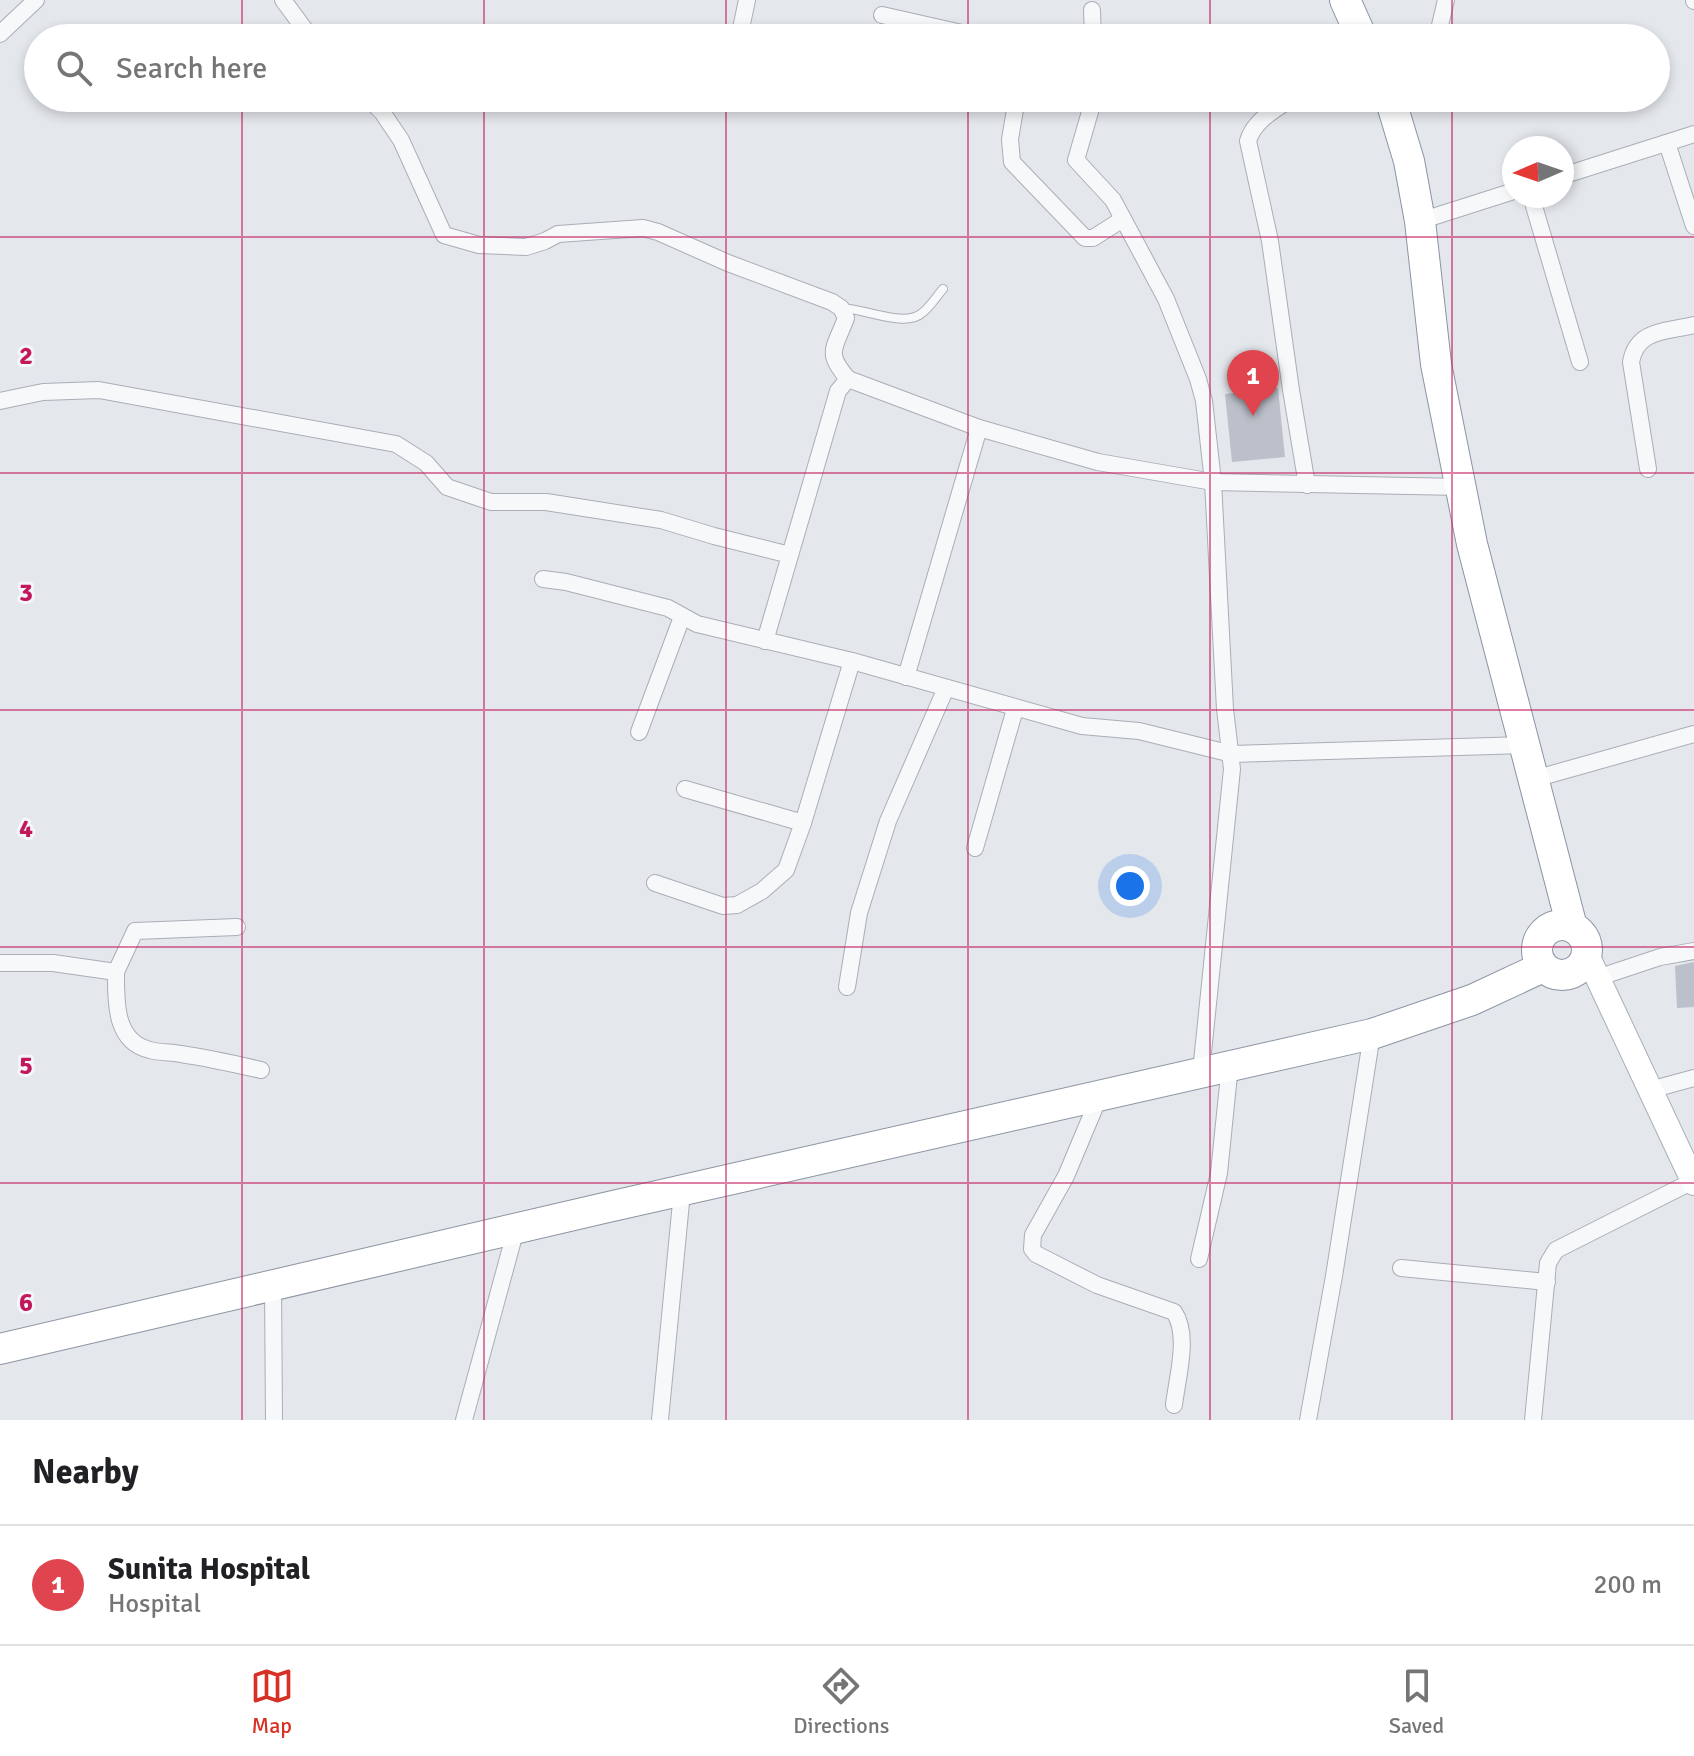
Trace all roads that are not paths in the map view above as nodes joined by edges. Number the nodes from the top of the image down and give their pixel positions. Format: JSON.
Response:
{"nodes":[{"id":1,"x":36,"y":0,"type":"edge"},
{"id":2,"x":283,"y":0,"type":"edge"},
{"id":3,"x":747,"y":0,"type":"edge"},
{"id":4,"x":1345,"y":0,"type":"edge"},
{"id":5,"x":1446,"y":0,"type":"edge"},
{"id":6,"x":1092,"y":10,"type":"dead end"},
{"id":7,"x":882,"y":15,"type":"dead end"},
{"id":8,"x":301,"y":24,"type":"edge"},
{"id":9,"x":742,"y":24,"type":"edge"},
{"id":10,"x":901,"y":24,"type":"edge"},
{"id":11,"x":1092,"y":24,"type":"edge"},
{"id":12,"x":1356,"y":24,"type":"edge"},
{"id":13,"x":1440,"y":24,"type":"edge"},
{"id":14,"x":0,"y":34,"type":"edge"},
{"id":15,"x":382,"y":112,"type":"edge"},
{"id":16,"x":1015,"y":112,"type":"edge"},
{"id":17,"x":1090,"y":112,"type":"edge"},
{"id":18,"x":1272,"y":112,"type":"edge"},
{"id":19,"x":1396,"y":112,"type":"edge"},
{"id":20,"x":1694,"y":134,"type":"edge"},
{"id":21,"x":1667,"y":143,"type":"junction"},
{"id":22,"x":1574,"y":172,"type":"edge"},
{"id":23,"x":1502,"y":195,"type":"edge"},
{"id":24,"x":1535,"y":208,"type":"edge"},
{"id":25,"x":1123,"y":219,"type":"junction"},
{"id":26,"x":1420,"y":221,"type":"junction"},
{"id":27,"x":1694,"y":226,"type":"edge"},
{"id":28,"x":943,"y":289,"type":"dead end"},
{"id":29,"x":841,"y":308,"type":"junction"},
{"id":30,"x":1694,"y":325,"type":"edge"},
{"id":31,"x":1580,"y":362,"type":"dead end"},
{"id":32,"x":848,"y":379,"type":"junction"},
{"id":33,"x":0,"y":401,"type":"edge"},
{"id":34,"x":979,"y":428,"type":"junction"},
{"id":35,"x":1648,"y":469,"type":"dead end"},
{"id":36,"x":1213,"y":482,"type":"junction"},
{"id":37,"x":1307,"y":485,"type":"junction"},
{"id":38,"x":1461,"y":487,"type":"junction"},
{"id":39,"x":790,"y":555,"type":"junction"},
{"id":40,"x":543,"y":579,"type":"dead end"},
{"id":41,"x":682,"y":617,"type":"junction"},
{"id":42,"x":765,"y":641,"type":"junction"},
{"id":43,"x":852,"y":661,"type":"junction"},
{"id":44,"x":906,"y":677,"type":"junction"},
{"id":45,"x":946,"y":688,"type":"junction"},
{"id":46,"x":1015,"y":709,"type":"junction"},
{"id":47,"x":639,"y":732,"type":"dead end"},
{"id":48,"x":1694,"y":734,"type":"edge"},
{"id":49,"x":1525,"y":745,"type":"junction"},
{"id":50,"x":1232,"y":754,"type":"junction"},
{"id":51,"x":1534,"y":779,"type":"junction"},
{"id":52,"x":685,"y":789,"type":"dead end"},
{"id":53,"x":803,"y":823,"type":"junction"},
{"id":54,"x":975,"y":848,"type":"dead end"},
{"id":55,"x":655,"y":883,"type":"dead end"},
{"id":56,"x":237,"y":927,"type":"dead end"},
{"id":57,"x":1572,"y":927,"type":"junction"},
{"id":58,"x":1694,"y":951,"type":"edge"},
{"id":59,"x":0,"y":963,"type":"edge"},
{"id":60,"x":1592,"y":966,"type":"junction"},
{"id":61,"x":1543,"y":967,"type":"junction"},
{"id":62,"x":116,"y":972,"type":"junction"},
{"id":63,"x":847,"y":987,"type":"dead end"},
{"id":64,"x":1372,"y":1034,"type":"junction"},
{"id":65,"x":1230,"y":1065,"type":"junction"},
{"id":66,"x":261,"y":1070,"type":"dead end"},
{"id":67,"x":1201,"y":1072,"type":"junction"},
{"id":68,"x":1694,"y":1078,"type":"edge"},
{"id":69,"x":1650,"y":1090,"type":"junction"},
{"id":70,"x":1100,"y":1095,"type":"junction"},
{"id":71,"x":1693,"y":1182,"type":"edge"},
{"id":72,"x":682,"y":1192,"type":"junction"},
{"id":73,"x":516,"y":1229,"type":"junction"},
{"id":74,"x":1199,"y":1259,"type":"dead end"},
{"id":75,"x":1401,"y":1268,"type":"dead end"},
{"id":76,"x":1547,"y":1282,"type":"junction"},
{"id":77,"x":273,"y":1285,"type":"junction"},
{"id":78,"x":0,"y":1349,"type":"edge"},
{"id":79,"x":1174,"y":1405,"type":"dead end"},
{"id":80,"x":274,"y":1420,"type":"edge"},
{"id":81,"x":464,"y":1420,"type":"edge"},
{"id":82,"x":660,"y":1420,"type":"edge"},
{"id":83,"x":1308,"y":1420,"type":"edge"},
{"id":84,"x":1533,"y":1420,"type":"edge"}],
"edges":[{"from":1,"to":14,"type":"street"},
{"from":2,"to":8,"type":"street"},
{"from":3,"to":9,"type":"street"},
{"from":4,"to":12,"type":"highway"},
{"from":5,"to":13,"type":"street"},
{"from":6,"to":11,"type":"street"},
{"from":7,"to":10,"type":"street"},
{"from":15,"to":29,"type":"street"},
{"from":16,"to":25,"type":"street"},
{"from":17,"to":25,"type":"street"},
{"from":18,"to":37,"type":"street"},
{"from":19,"to":26,"type":"highway"},
{"from":20,"to":21,"type":"street"},
{"from":21,"to":22,"type":"street"},
{"from":21,"to":27,"type":"street"},
{"from":23,"to":26,"type":"street"},
{"from":24,"to":31,"type":"street"},
{"from":25,"to":36,"type":"street"},
{"from":26,"to":38,"type":"highway"},
{"from":28,"to":29,"type":"lane"},
{"from":29,"to":32,"type":"street"},
{"from":30,"to":35,"type":"street"},
{"from":32,"to":34,"type":"street"},
{"from":32,"to":39,"type":"street"},
{"from":33,"to":39,"type":"street"},
{"from":34,"to":36,"type":"street"},
{"from":34,"to":44,"type":"street"},
{"from":36,"to":37,"type":"street"},
{"from":36,"to":50,"type":"street"},
{"from":37,"to":38,"type":"street"},
{"from":38,"to":49,"type":"highway"},
{"from":39,"to":42,"type":"street"},
{"from":40,"to":41,"type":"street"},
{"from":41,"to":42,"type":"street"},
{"from":41,"to":47,"type":"street"},
{"from":42,"to":43,"type":"street"},
{"from":43,"to":44,"type":"street"},
{"from":43,"to":53,"type":"street"},
{"from":44,"to":45,"type":"street"},
{"from":45,"to":46,"type":"street"},
{"from":45,"to":63,"type":"street"},
{"from":46,"to":50,"type":"street"},
{"from":46,"to":54,"type":"street"},
{"from":48,"to":51,"type":"street"},
{"from":49,"to":50,"type":"street"},
{"from":49,"to":51,"type":"highway"},
{"from":50,"to":67,"type":"street"},
{"from":51,"to":57,"type":"highway"},
{"from":52,"to":53,"type":"street"},
{"from":53,"to":55,"type":"street"},
{"from":56,"to":62,"type":"street"},
{"from":57,"to":60,"type":"highway"},
{"from":57,"to":61,"type":"highway"},
{"from":58,"to":60,"type":"street"},
{"from":59,"to":62,"type":"street"},
{"from":60,"to":61,"type":"highway"},
{"from":60,"to":69,"type":"main road"},
{"from":61,"to":64,"type":"highway"},
{"from":62,"to":66,"type":"street"},
{"from":64,"to":65,"type":"highway"},
{"from":64,"to":83,"type":"street"},
{"from":65,"to":67,"type":"highway"},
{"from":65,"to":74,"type":"street"},
{"from":67,"to":70,"type":"highway"},
{"from":68,"to":69,"type":"street"},
{"from":69,"to":71,"type":"main road"},
{"from":70,"to":72,"type":"highway"},
{"from":70,"to":79,"type":"street"},
{"from":71,"to":76,"type":"street"},
{"from":72,"to":73,"type":"highway"},
{"from":72,"to":82,"type":"street"},
{"from":73,"to":77,"type":"highway"},
{"from":73,"to":81,"type":"street"},
{"from":75,"to":76,"type":"street"},
{"from":76,"to":84,"type":"street"},
{"from":77,"to":78,"type":"highway"},
{"from":77,"to":80,"type":"street"}]}
